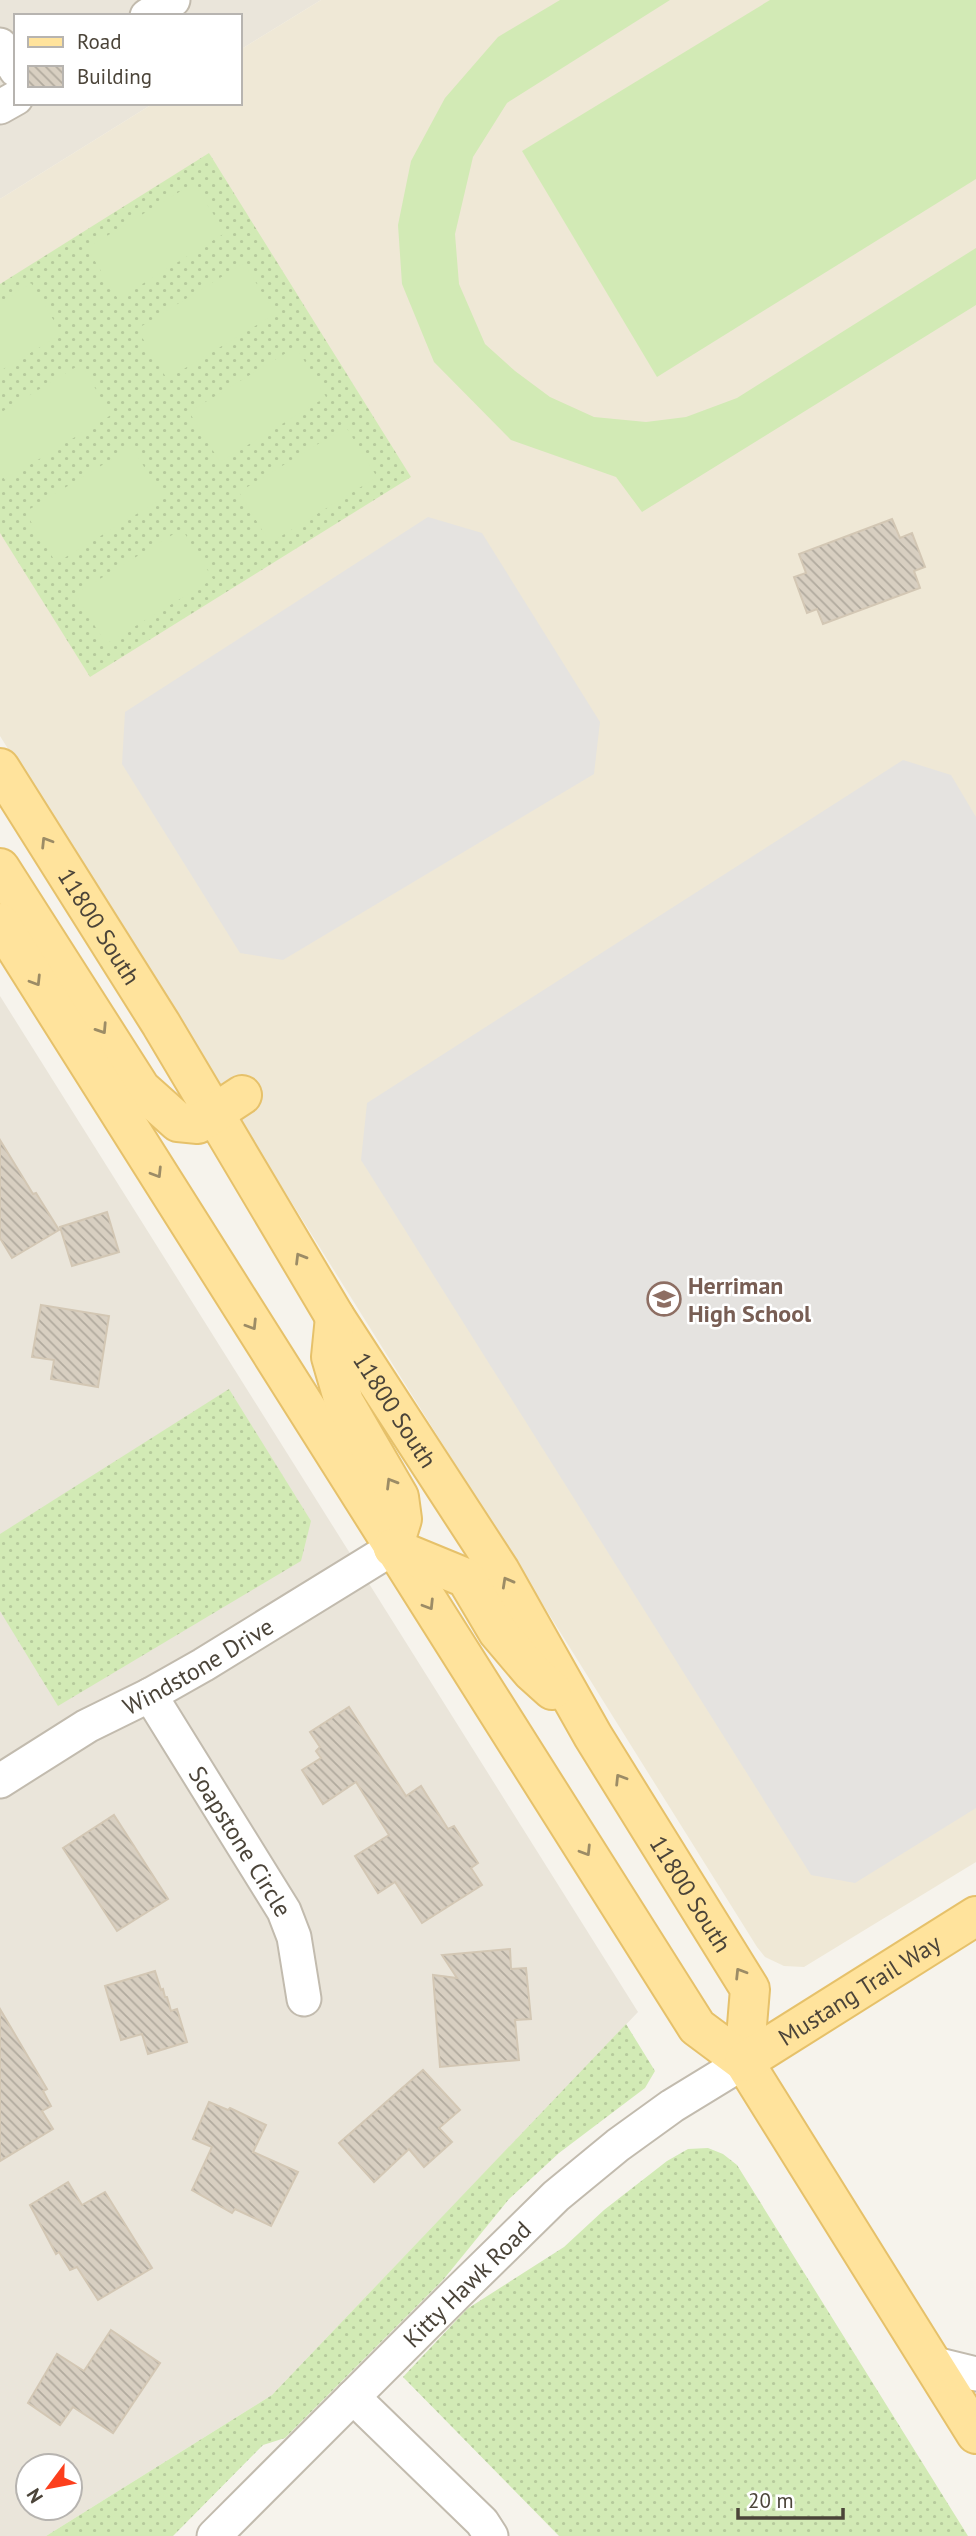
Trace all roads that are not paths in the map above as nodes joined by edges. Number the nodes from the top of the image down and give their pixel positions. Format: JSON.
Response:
{"nodes":[{"id":1,"x":173,"y":0,"type":"edge"},
{"id":2,"x":150,"y":14,"type":"edge"},
{"id":3,"x":0,"y":45,"type":"edge"},
{"id":4,"x":14,"y":67,"type":"edge"},
{"id":5,"x":0,"y":768,"type":"edge"},
{"id":6,"x":0,"y":868,"type":"edge"},
{"id":7,"x":0,"y":923,"type":"edge"},
{"id":8,"x":161,"y":1024,"type":"junction"},
{"id":9,"x":206,"y":1039,"type":"dead end"},
{"id":10,"x":228,"y":1104,"type":"junction"},
{"id":11,"x":335,"y":1317,"type":"junction"},
{"id":12,"x":393,"y":1548,"type":"junction"},
{"id":13,"x":150,"y":1695,"type":"junction"},
{"id":14,"x":593,"y":1736,"type":"junction"},
{"id":15,"x":0,"y":1781,"type":"edge"},
{"id":16,"x":976,"y":1916,"type":"edge"},
{"id":17,"x":304,"y":1998,"type":"dead end"},
{"id":18,"x":744,"y":2062,"type":"junction"},
{"id":19,"x":931,"y":2363,"type":"junction"},
{"id":20,"x":976,"y":2374,"type":"edge"},
{"id":21,"x":353,"y":2397,"type":"junction"},
{"id":22,"x":976,"y":2434,"type":"edge"},
{"id":23,"x":214,"y":2536,"type":"edge"},
{"id":24,"x":491,"y":2536,"type":"edge"}],
"edges":[{"from":1,"to":2,"type":"street"},
{"from":3,"to":4,"type":"street"},
{"from":8,"to":5,"type":"main road","name":"11800 South","one_way":true},
{"from":6,"to":10,"type":"main road","one_way":true},
{"from":7,"to":12,"type":"main road","one_way":true},
{"from":8,"to":9,"type":"main road"},
{"from":8,"to":10,"type":"main road","name":"11800 South"},
{"from":11,"to":10,"type":"main road","name":"11800 South","one_way":true},
{"from":12,"to":11,"type":"main road","one_way":true},
{"from":14,"to":11,"type":"main road","name":"11800 South","one_way":true},
{"from":12,"to":13,"type":"street","name":"Windstone Drive"},
{"from":12,"to":14,"type":"main road"},
{"from":12,"to":18,"type":"main road","one_way":true},
{"from":13,"to":15,"type":"street","name":"Windstone Drive"},
{"from":13,"to":17,"type":"street","name":"Soapstone Circle"},
{"from":18,"to":14,"type":"main road","name":"11800 South","one_way":true},
{"from":16,"to":18,"type":"main road","name":"Mustang Trail Way"},
{"from":18,"to":19,"type":"main road"},
{"from":18,"to":21,"type":"street","name":"Kitty Hawk Road"},
{"from":19,"to":20,"type":"street"},
{"from":19,"to":22,"type":"main road"},
{"from":21,"to":23,"type":"street","name":"Kitty Hawk Road"},
{"from":21,"to":24,"type":"street"}]}
